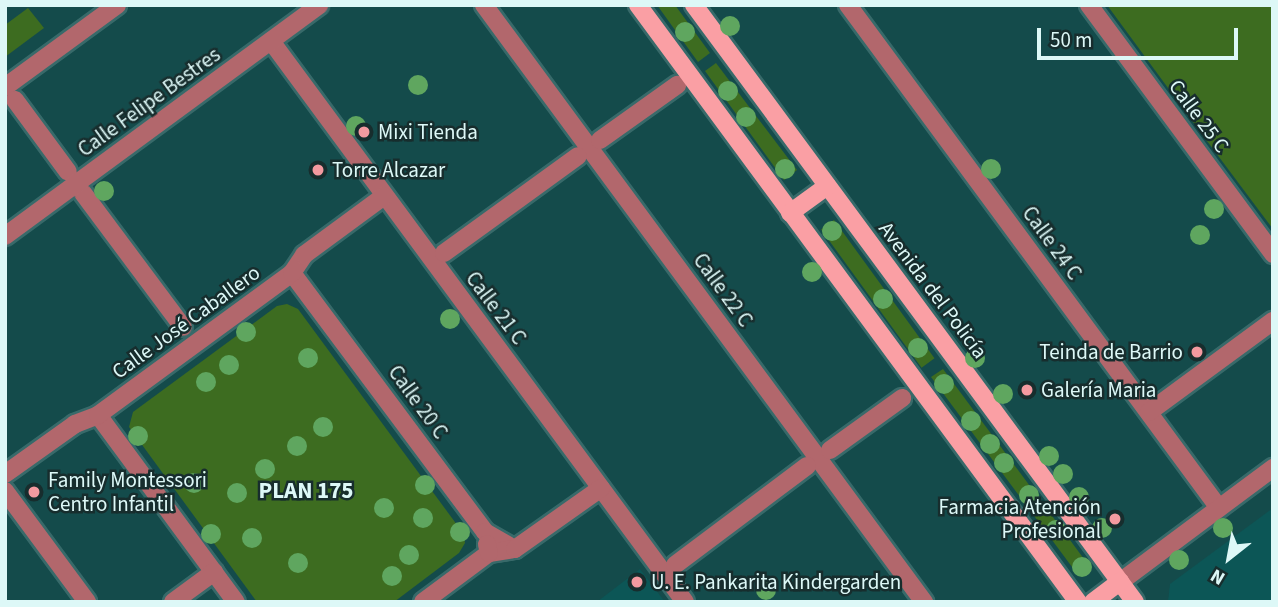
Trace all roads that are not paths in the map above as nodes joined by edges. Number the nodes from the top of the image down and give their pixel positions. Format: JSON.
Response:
{"nodes":[{"id":1,"x":117,"y":5,"type":"edge"},
{"id":2,"x":319,"y":5,"type":"edge"},
{"id":3,"x":484,"y":5,"type":"edge"},
{"id":4,"x":638,"y":5,"type":"edge"},
{"id":5,"x":694,"y":5,"type":"edge"},
{"id":6,"x":848,"y":5,"type":"edge"},
{"id":7,"x":1089,"y":5,"type":"edge"},
{"id":8,"x":271,"y":41,"type":"junction"},
{"id":9,"x":677,"y":85,"type":"dead end"},
{"id":10,"x":10,"y":94,"type":"edge"},
{"id":11,"x":600,"y":140,"type":"dead end"},
{"id":12,"x":578,"y":156,"type":"dead end"},
{"id":13,"x":68,"y":172,"type":"dead end"},
{"id":14,"x":827,"y":186,"type":"junction"},
{"id":15,"x":83,"y":193,"type":"dead end"},
{"id":16,"x":384,"y":196,"type":"junction"},
{"id":17,"x":790,"y":213,"type":"junction"},
{"id":18,"x":5,"y":236,"type":"edge"},
{"id":19,"x":444,"y":253,"type":"dead end"},
{"id":20,"x":1273,"y":254,"type":"edge"},
{"id":21,"x":292,"y":273,"type":"junction"},
{"id":22,"x":1273,"y":321,"type":"edge"},
{"id":23,"x":183,"y":327,"type":"dead end"},
{"id":24,"x":902,"y":398,"type":"dead end"},
{"id":25,"x":1149,"y":412,"type":"junction"},
{"id":26,"x":98,"y":415,"type":"junction"},
{"id":27,"x":830,"y":450,"type":"dead end"},
{"id":28,"x":807,"y":466,"type":"dead end"},
{"id":29,"x":1273,"y":468,"type":"edge"},
{"id":30,"x":5,"y":474,"type":"edge"},
{"id":31,"x":601,"y":488,"type":"junction"},
{"id":32,"x":5,"y":491,"type":"edge"},
{"id":33,"x":1219,"y":508,"type":"junction"},
{"id":34,"x":485,"y":531,"type":"junction"},
{"id":35,"x":515,"y":549,"type":"junction"},
{"id":36,"x":489,"y":553,"type":"junction"},
{"id":37,"x":675,"y":565,"type":"dead end"},
{"id":38,"x":214,"y":572,"type":"junction"},
{"id":39,"x":1121,"y":582,"type":"junction"},
{"id":40,"x":87,"y":602,"type":"edge"},
{"id":41,"x":173,"y":602,"type":"edge"},
{"id":42,"x":236,"y":602,"type":"edge"},
{"id":43,"x":423,"y":602,"type":"edge"},
{"id":44,"x":685,"y":602,"type":"edge"},
{"id":45,"x":924,"y":602,"type":"edge"},
{"id":46,"x":1078,"y":602,"type":"edge"},
{"id":47,"x":1093,"y":602,"type":"edge"},
{"id":48,"x":1135,"y":602,"type":"edge"}],
"edges":[{"from":1,"to":10,"type":"street"},
{"from":2,"to":8,"type":"street","name":"Calle Felipe Bestres"},
{"from":3,"to":45,"type":"street","name":"Calle 22 C"},
{"from":4,"to":17,"type":"main road"},
{"from":5,"to":14,"type":"main road","name":"Avenida del Policía"},
{"from":6,"to":25,"type":"street","name":"Calle 24 C"},
{"from":7,"to":20,"type":"street","name":"Calle 25 C"},
{"from":8,"to":16,"type":"street","name":"Calle 21 C"},
{"from":8,"to":18,"type":"street","name":"Calle Felipe Bestres"},
{"from":9,"to":11,"type":"street"},
{"from":10,"to":13,"type":"street"},
{"from":12,"to":19,"type":"street"},
{"from":14,"to":17,"type":"main road"},
{"from":14,"to":39,"type":"main road","name":"Avenida del Policía"},
{"from":15,"to":23,"type":"street"},
{"from":16,"to":21,"type":"street","name":"Calle José Caballero"},
{"from":16,"to":31,"type":"street","name":"Calle 21 C"},
{"from":17,"to":46,"type":"main road"},
{"from":21,"to":26,"type":"street","name":"Calle José Caballero"},
{"from":21,"to":34,"type":"street","name":"Calle 20 C"},
{"from":22,"to":25,"type":"street"},
{"from":24,"to":27,"type":"street"},
{"from":25,"to":33,"type":"street","name":"Calle 24 C"},
{"from":26,"to":30,"type":"street","name":"Calle José Caballero"},
{"from":26,"to":38,"type":"street"},
{"from":28,"to":37,"type":"street"},
{"from":29,"to":33,"type":"street"},
{"from":31,"to":35,"type":"street"},
{"from":31,"to":44,"type":"street","name":"Calle 21 C"},
{"from":32,"to":40,"type":"street"},
{"from":33,"to":39,"type":"street"},
{"from":34,"to":35,"type":"street","name":"Calle 20 C"},
{"from":34,"to":36,"type":"street"},
{"from":35,"to":36,"type":"street"},
{"from":36,"to":43,"type":"street"},
{"from":38,"to":41,"type":"street"},
{"from":38,"to":42,"type":"street"},
{"from":39,"to":47,"type":"main road"},
{"from":39,"to":48,"type":"main road","name":"Avenida del Policía"}]}
